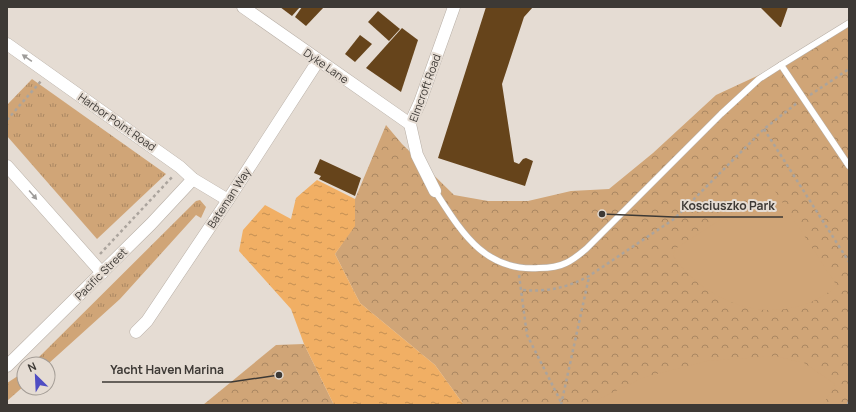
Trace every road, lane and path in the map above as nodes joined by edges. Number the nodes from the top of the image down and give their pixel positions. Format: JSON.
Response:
{"nodes":[{"id":1,"x":243,"y":7,"type":"edge"},
{"id":2,"x":454,"y":7,"type":"edge"},
{"id":3,"x":849,"y":23,"type":"edge"},
{"id":4,"x":7,"y":44,"type":"edge"},
{"id":5,"x":318,"y":61,"type":"junction"},
{"id":6,"x":781,"y":65,"type":"junction"},
{"id":7,"x":849,"y":69,"type":"edge"},
{"id":8,"x":48,"y":73,"type":"junction"},
{"id":9,"x":804,"y":99,"type":"junction"},
{"id":10,"x":7,"y":120,"type":"edge"},
{"id":11,"x":410,"y":124,"type":"junction"},
{"id":12,"x":764,"y":129,"type":"junction"},
{"id":13,"x":7,"y":166,"type":"edge"},
{"id":14,"x":849,"y":166,"type":"edge"},
{"id":15,"x":180,"y":167,"type":"junction"},
{"id":16,"x":194,"y":179,"type":"junction"},
{"id":17,"x":434,"y":191,"type":"joint"},
{"id":18,"x":228,"y":200,"type":"junction"},
{"id":19,"x":849,"y":262,"type":"edge"},
{"id":20,"x":91,"y":263,"type":"junction"},
{"id":21,"x":520,"y":268,"type":"junction"},
{"id":22,"x":102,"y":273,"type":"junction"},
{"id":23,"x":589,"y":276,"type":"junction"},
{"id":24,"x":522,"y":290,"type":"junction"},
{"id":25,"x":136,"y":332,"type":"dead end"},
{"id":26,"x":7,"y":366,"type":"edge"},
{"id":27,"x":849,"y":399,"type":"edge"},
{"id":28,"x":561,"y":404,"type":"edge"},
{"id":29,"x":848,"y":405,"type":"edge"}],
"edges":[{"from":1,"to":5,"type":"street","name":"Dyke Lane"},
{"from":2,"to":11,"type":"street","name":"Elmcroft Road"},
{"from":3,"to":6,"type":"lane"},
{"from":8,"to":4,"type":"street","name":"Harbor Point Road","one_way":true},
{"from":5,"to":11,"type":"street","name":"Dyke Lane"},
{"from":5,"to":18,"type":"street","name":"Bateman Way"},
{"from":6,"to":9,"type":"lane"},
{"from":6,"to":21,"type":"lane"},
{"from":7,"to":9,"type":"path"},
{"from":8,"to":10,"type":"path"},
{"from":8,"to":15,"type":"street","name":"Harbor Point Road"},
{"from":9,"to":12,"type":"path"},
{"from":9,"to":14,"type":"lane"},
{"from":11,"to":17,"type":"street","name":"Elmcroft Road"},
{"from":12,"to":19,"type":"path"},
{"from":12,"to":23,"type":"path"},
{"from":13,"to":20,"type":"street","one_way":true},
{"from":15,"to":16,"type":"street","name":"Harbor Point Road"},
{"from":15,"to":20,"type":"path"},
{"from":16,"to":18,"type":"street","name":"Harbor Point Road"},
{"from":16,"to":22,"type":"street","name":"Pacific Street"},
{"from":17,"to":21,"type":"lane"},
{"from":18,"to":25,"type":"street","name":"Bateman Way"},
{"from":20,"to":22,"type":"street"},
{"from":21,"to":24,"type":"path"},
{"from":22,"to":26,"type":"street","name":"Pacific Street"},
{"from":23,"to":24,"type":"path"},
{"from":23,"to":28,"type":"path"},
{"from":24,"to":28,"type":"path"},
{"from":27,"to":29,"type":"path"}]}
